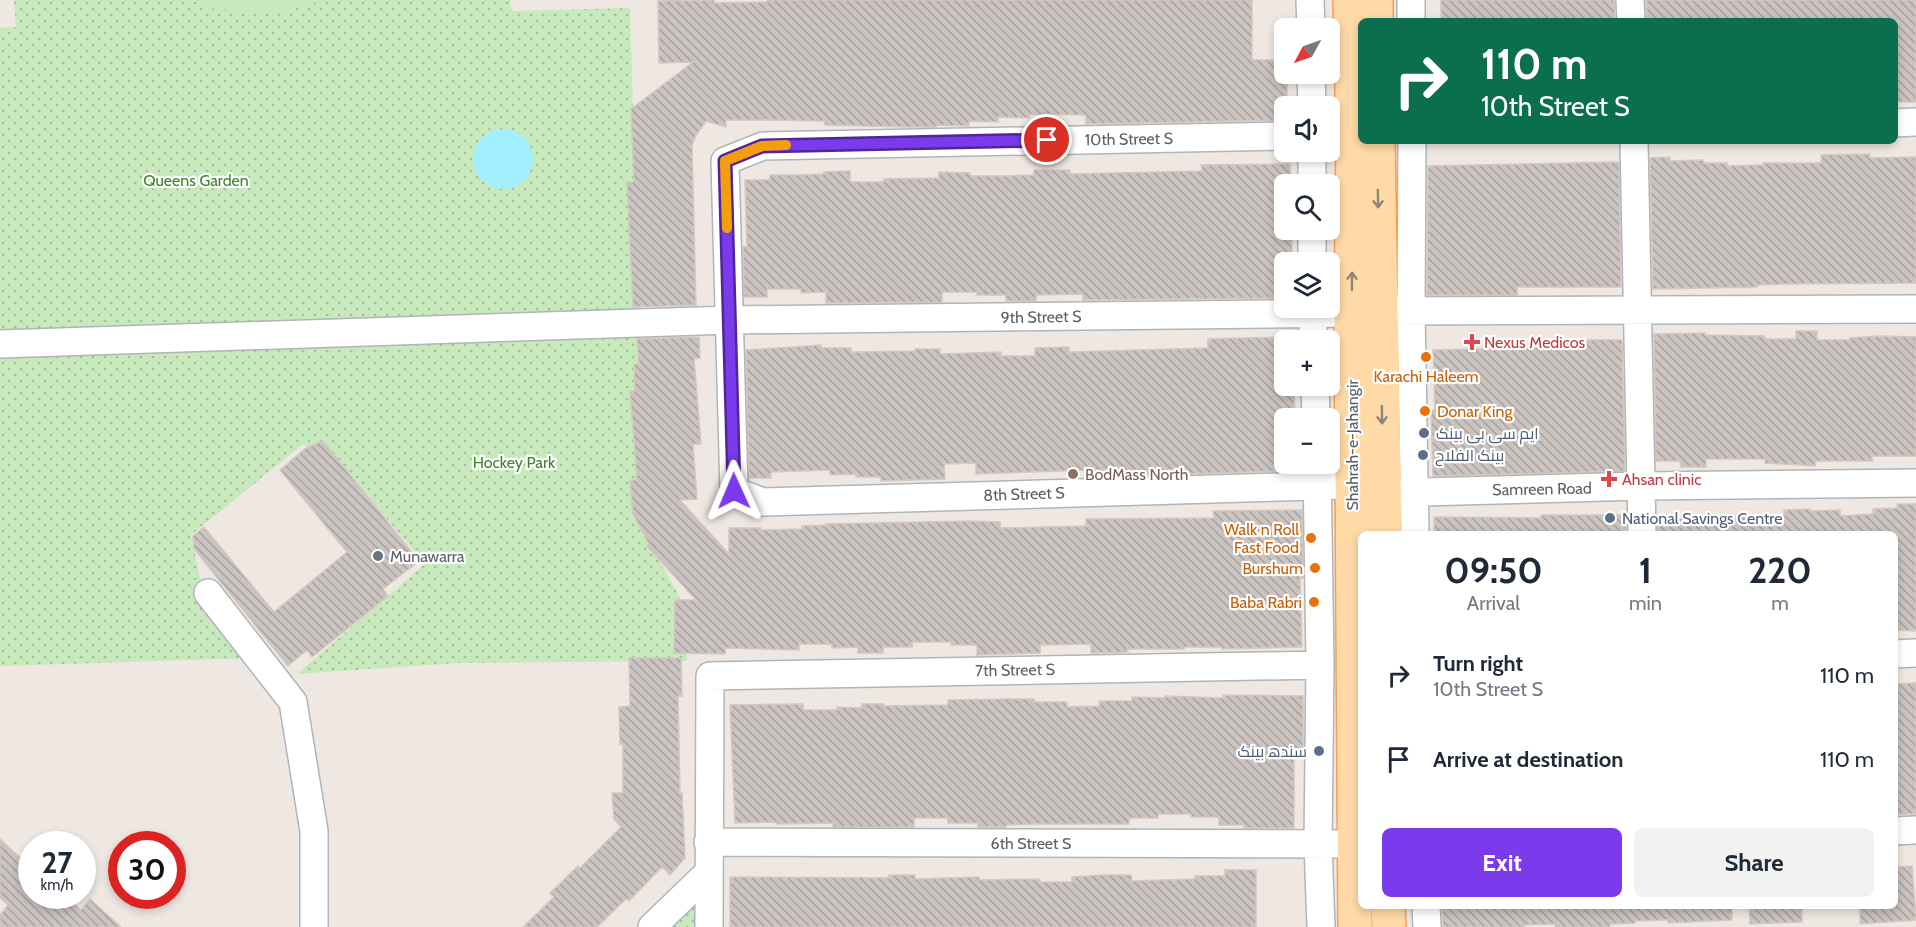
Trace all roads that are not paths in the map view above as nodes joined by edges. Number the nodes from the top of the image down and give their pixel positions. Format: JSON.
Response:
{"nodes":[{"id":1,"x":1310,"y":0,"type":"edge"},
{"id":2,"x":1350,"y":0,"type":"edge"},
{"id":3,"x":1376,"y":0,"type":"edge"},
{"id":4,"x":1411,"y":0,"type":"edge"},
{"id":5,"x":1630,"y":0,"type":"edge"},
{"id":6,"x":1311,"y":18,"type":"edge"},
{"id":7,"x":1376,"y":18,"type":"edge"},
{"id":8,"x":1411,"y":18,"type":"edge"},
{"id":9,"x":1631,"y":18,"type":"edge"},
{"id":10,"x":1916,"y":122,"type":"edge"},
{"id":11,"x":1898,"y":123,"type":"edge"},
{"id":12,"x":1274,"y":136,"type":"edge"},
{"id":13,"x":1378,"y":144,"type":"edge"},
{"id":14,"x":1411,"y":144,"type":"edge"},
{"id":15,"x":1634,"y":144,"type":"edge"},
{"id":16,"x":1916,"y":309,"type":"edge"},
{"id":17,"x":1274,"y":311,"type":"edge"},
{"id":18,"x":1340,"y":311,"type":"edge"},
{"id":19,"x":1636,"y":311,"type":"junction"},
{"id":20,"x":1381,"y":312,"type":"junction"},
{"id":21,"x":730,"y":320,"type":"junction"},
{"id":22,"x":0,"y":344,"type":"edge"},
{"id":23,"x":1317,"y":475,"type":"edge"},
{"id":24,"x":1916,"y":483,"type":"edge"},
{"id":25,"x":1352,"y":485,"type":"junction"},
{"id":26,"x":1641,"y":486,"type":"junction"},
{"id":27,"x":1399,"y":492,"type":"junction"},
{"id":28,"x":1385,"y":531,"type":"edge"},
{"id":29,"x":1414,"y":531,"type":"edge"},
{"id":30,"x":1642,"y":531,"type":"edge"},
{"id":31,"x":208,"y":593,"type":"dead end"},
{"id":32,"x":1916,"y":653,"type":"edge"},
{"id":33,"x":1898,"y":654,"type":"edge"},
{"id":34,"x":1320,"y":665,"type":"junction"},
{"id":35,"x":1916,"y":830,"type":"edge"},
{"id":36,"x":1898,"y":831,"type":"edge"},
{"id":37,"x":708,"y":842,"type":"junction"},
{"id":38,"x":1318,"y":844,"type":"junction"},
{"id":39,"x":1354,"y":844,"type":"junction"},
{"id":40,"x":708,"y":873,"type":"junction"},
{"id":41,"x":1388,"y":909,"type":"edge"},
{"id":42,"x":1426,"y":909,"type":"edge"},
{"id":43,"x":314,"y":927,"type":"edge"},
{"id":44,"x":652,"y":927,"type":"edge"},
{"id":45,"x":709,"y":927,"type":"edge"},
{"id":46,"x":1321,"y":927,"type":"edge"},
{"id":47,"x":1355,"y":927,"type":"edge"},
{"id":48,"x":1389,"y":927,"type":"edge"},
{"id":49,"x":1426,"y":927,"type":"edge"}],
"edges":[{"from":1,"to":6,"type":"street"},
{"from":20,"to":2,"type":"main road","name":"Shahrah-e-Jahangir","one_way":true},
{"from":3,"to":7,"type":"main road"},
{"from":4,"to":8,"type":"street"},
{"from":5,"to":9,"type":"street"},
{"from":10,"to":11,"type":"street"},
{"from":12,"to":21,"type":"street","name":"10th Street S"},
{"from":13,"to":20,"type":"main road","name":"Shahrah-e-Jahangir","one_way":true},
{"from":14,"to":20,"type":"street"},
{"from":15,"to":19,"type":"street"},
{"from":16,"to":19,"type":"street","name":"9th Street S"},
{"from":17,"to":21,"type":"street","name":"9th Street S"},
{"from":18,"to":20,"type":"street","name":"9th Street S"},
{"from":19,"to":20,"type":"street","name":"9th Street S"},
{"from":19,"to":26,"type":"street"},
{"from":20,"to":25,"type":"main road","name":"Shahrah-e-Jahangir"},
{"from":20,"to":27,"type":"main road","name":"Shahrah-e-Jahangir"},
{"from":21,"to":22,"type":"street","name":"9th Street S"},
{"from":21,"to":23,"type":"street","name":"8th Street S"},
{"from":23,"to":25,"type":"street","name":"8th Street S"},
{"from":23,"to":34,"type":"street"},
{"from":24,"to":26,"type":"street","name":"Samreen Road"},
{"from":25,"to":39,"type":"main road","name":"Shahrah-e-Jahangir"},
{"from":26,"to":27,"type":"street","name":"Samreen Road"},
{"from":26,"to":30,"type":"street"},
{"from":27,"to":28,"type":"main road","name":"Shahrah-e-Jahangir"},
{"from":27,"to":29,"type":"street"},
{"from":31,"to":43,"type":"street"},
{"from":32,"to":33,"type":"street"},
{"from":34,"to":37,"type":"street","name":"7th Street S"},
{"from":34,"to":38,"type":"street"},
{"from":35,"to":36,"type":"street"},
{"from":37,"to":38,"type":"street","name":"6th Street S"},
{"from":37,"to":40,"type":"street"},
{"from":38,"to":39,"type":"street","name":"6th Street S"},
{"from":38,"to":46,"type":"street"},
{"from":39,"to":47,"type":"main road","name":"Shahrah-e-Jahangir"},
{"from":40,"to":44,"type":"street"},
{"from":40,"to":45,"type":"street"},
{"from":41,"to":48,"type":"main road"},
{"from":42,"to":49,"type":"street"}]}
